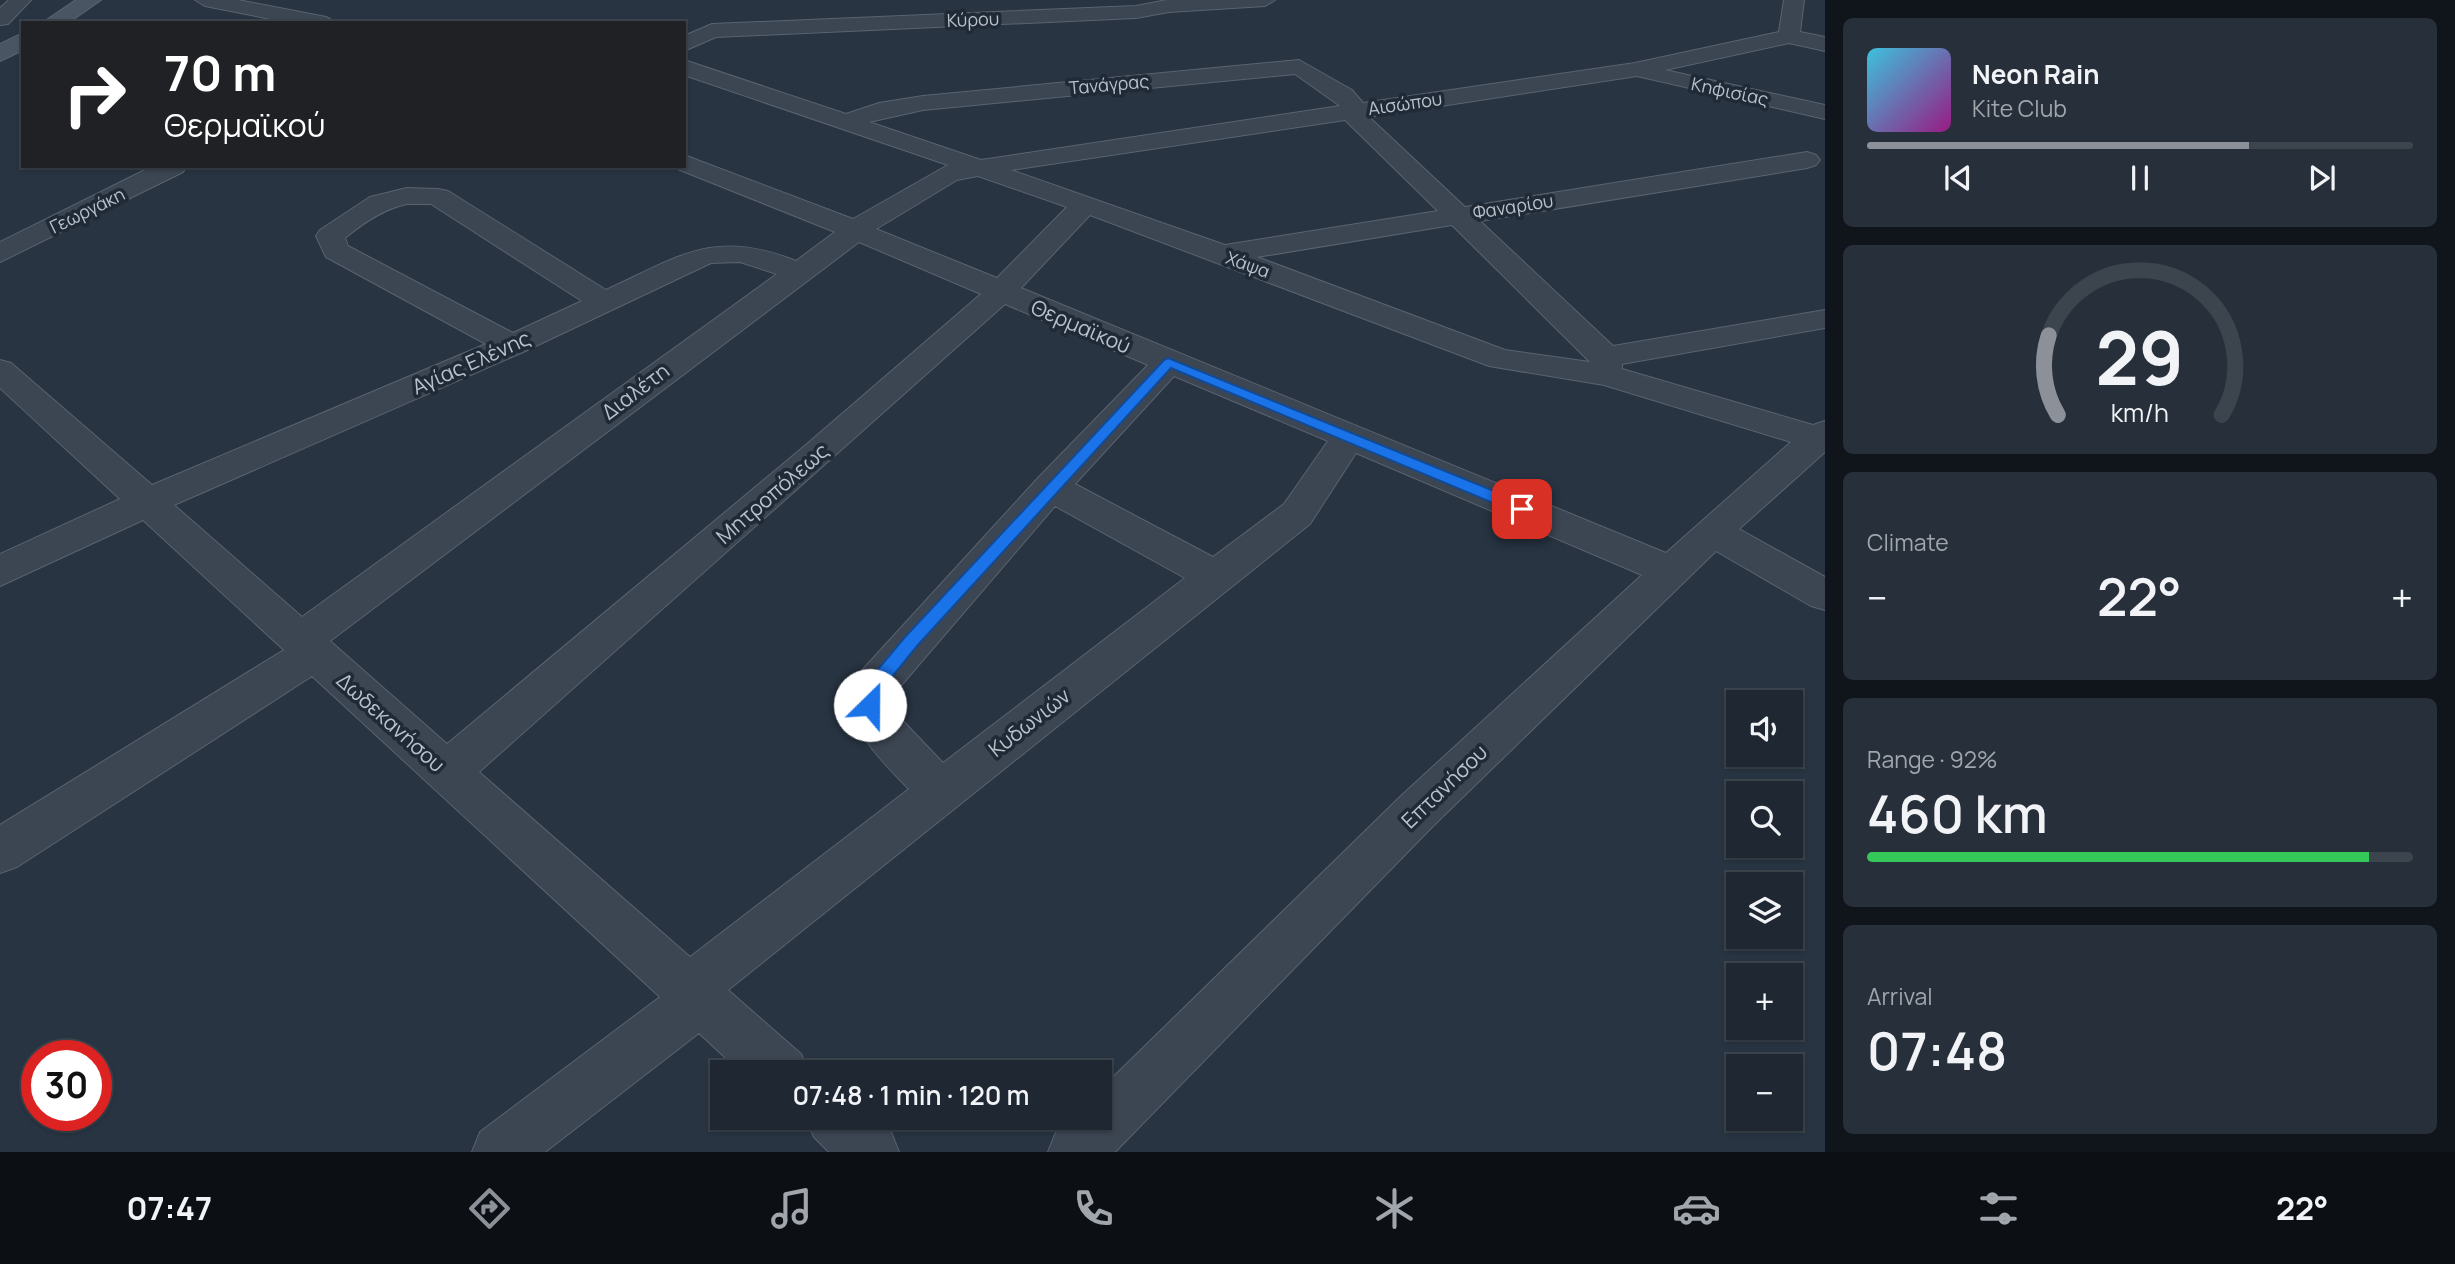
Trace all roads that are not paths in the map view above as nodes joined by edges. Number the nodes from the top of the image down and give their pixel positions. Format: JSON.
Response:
{"nodes":[{"id":1,"x":21,"y":0,"type":"edge"},
{"id":2,"x":91,"y":0,"type":"edge"},
{"id":3,"x":205,"y":0,"type":"edge"},
{"id":4,"x":1265,"y":0,"type":"edge"},
{"id":5,"x":1794,"y":0,"type":"edge"},
{"id":6,"x":1173,"y":3,"type":"edge"},
{"id":7,"x":0,"y":19,"type":"edge"},
{"id":8,"x":56,"y":21,"type":"edge"},
{"id":9,"x":315,"y":21,"type":"edge"},
{"id":10,"x":1789,"y":36,"type":"junction"},
{"id":11,"x":21,"y":41,"type":"edge"},
{"id":12,"x":686,"y":43,"type":"edge"},
{"id":13,"x":1825,"y":44,"type":"edge"},
{"id":14,"x":0,"y":54,"type":"edge"},
{"id":15,"x":686,"y":68,"type":"edge"},
{"id":16,"x":1635,"y":71,"type":"junction"},
{"id":17,"x":1353,"y":111,"type":"junction"},
{"id":18,"x":1825,"y":112,"type":"edge"},
{"id":19,"x":849,"y":121,"type":"junction"},
{"id":20,"x":1807,"y":160,"type":"dead end"},
{"id":21,"x":686,"y":164,"type":"edge"},
{"id":22,"x":982,"y":166,"type":"junction"},
{"id":23,"x":170,"y":168,"type":"edge"},
{"id":24,"x":1086,"y":203,"type":"junction"},
{"id":25,"x":1457,"y":215,"type":"junction"},
{"id":26,"x":855,"y":230,"type":"junction"},
{"id":27,"x":0,"y":253,"type":"edge"},
{"id":28,"x":1220,"y":254,"type":"junction"},
{"id":29,"x":797,"y":272,"type":"junction"},
{"id":30,"x":1000,"y":293,"type":"junction"},
{"id":31,"x":604,"y":300,"type":"junction"},
{"id":32,"x":1825,"y":319,"type":"edge"},
{"id":33,"x":512,"y":345,"type":"junction"},
{"id":34,"x":1168,"y":363,"type":"junction"},
{"id":35,"x":1606,"y":366,"type":"junction"},
{"id":36,"x":0,"y":370,"type":"edge"},
{"id":37,"x":1349,"y":437,"type":"junction"},
{"id":38,"x":1823,"y":437,"type":"edge"},
{"id":39,"x":1051,"y":487,"type":"junction"},
{"id":40,"x":147,"y":502,"type":"junction"},
{"id":41,"x":1713,"y":532,"type":"junction"},
{"id":42,"x":0,"y":571,"type":"edge"},
{"id":43,"x":1671,"y":571,"type":"junction"},
{"id":44,"x":1215,"y":576,"type":"junction"},
{"id":45,"x":1825,"y":595,"type":"edge"},
{"id":46,"x":307,"y":647,"type":"junction"},
{"id":47,"x":447,"y":772,"type":"junction"},
{"id":48,"x":940,"y":791,"type":"junction"},
{"id":49,"x":0,"y":851,"type":"edge"},
{"id":50,"x":694,"y":994,"type":"junction"},
{"id":51,"x":768,"y":1060,"type":"edge"},
{"id":52,"x":846,"y":1130,"type":"edge"},
{"id":53,"x":500,"y":1152,"type":"edge"},
{"id":54,"x":871,"y":1152,"type":"edge"},
{"id":55,"x":1076,"y":1152,"type":"edge"}],
"edges":[{"from":1,"to":7,"type":"street"},
{"from":2,"to":8,"type":"main road"},
{"from":3,"to":9,"type":"street"},
{"from":4,"to":6,"type":"street","name":"Κύρου"},
{"from":5,"to":10,"type":"street"},
{"from":6,"to":12,"type":"street","name":"Κύρου"},
{"from":10,"to":13,"type":"street"},
{"from":10,"to":16,"type":"street","name":"Αισώπου"},
{"from":11,"to":14,"type":"main road"},
{"from":15,"to":19,"type":"street","name":"Χάψα"},
{"from":16,"to":17,"type":"street","name":"Αισώπου"},
{"from":16,"to":18,"type":"street","name":"Κηφισίας"},
{"from":17,"to":19,"type":"street","name":"Τανάγρας"},
{"from":17,"to":22,"type":"street","name":"Αισώπου"},
{"from":17,"to":25,"type":"street","name":"Τανάγρας"},
{"from":19,"to":22,"type":"street","name":"Χάψα"},
{"from":20,"to":25,"type":"street","name":"Φαναρίου"},
{"from":21,"to":26,"type":"street","name":"Θερμαϊκού"},
{"from":22,"to":24,"type":"street","name":"Χάψα"},
{"from":22,"to":26,"type":"street","name":"Διαλέτη"},
{"from":23,"to":27,"type":"street","name":"Γεωργάκη"},
{"from":24,"to":28,"type":"street","name":"Χάψα"},
{"from":24,"to":30,"type":"street","name":"Μητροπόλεως"},
{"from":25,"to":28,"type":"street","name":"Φαναρίου"},
{"from":25,"to":35,"type":"street","name":"Τανάγρας"},
{"from":26,"to":29,"type":"street","name":"Διαλέτη"},
{"from":26,"to":30,"type":"street","name":"Θερμαϊκού"},
{"from":28,"to":35,"type":"street","name":"Χάψα"},
{"from":29,"to":31,"type":"street","name":"Αγίας Ελένης"},
{"from":29,"to":46,"type":"street","name":"Διαλέτη"},
{"from":30,"to":34,"type":"street","name":"Θερμαϊκού"},
{"from":30,"to":47,"type":"street","name":"Μητροπόλεως"},
{"from":31,"to":33,"type":"street","name":"Αγίας Ελένης"},
{"from":31,"to":33,"type":"street"},
{"from":32,"to":35,"type":"street"},
{"from":33,"to":40,"type":"street","name":"Αγίας Ελένης"},
{"from":34,"to":37,"type":"street","name":"Θερμαϊκού"},
{"from":34,"to":39,"type":"street"},
{"from":35,"to":38,"type":"street","name":"Χάψα"},
{"from":36,"to":40,"type":"street","name":"Δωδεκανήσου"},
{"from":37,"to":43,"type":"street","name":"Θερμαϊκού"},
{"from":37,"to":44,"type":"street","name":"Κυδωνιών"},
{"from":38,"to":41,"type":"street","name":"Επτανήσου"},
{"from":39,"to":44,"type":"street"},
{"from":39,"to":48,"type":"street"},
{"from":40,"to":42,"type":"street","name":"Αγίας Ελένης"},
{"from":40,"to":46,"type":"street","name":"Δωδεκανήσου"},
{"from":41,"to":43,"type":"street","name":"Επτανήσου"},
{"from":41,"to":45,"type":"street"},
{"from":43,"to":55,"type":"street","name":"Επτανήσου"},
{"from":44,"to":48,"type":"street","name":"Κυδωνιών"},
{"from":46,"to":47,"type":"street","name":"Δωδεκανήσου"},
{"from":46,"to":49,"type":"street","name":"Διαλέτη"},
{"from":47,"to":50,"type":"street","name":"Δωδεκανήσου"},
{"from":48,"to":50,"type":"street","name":"Κυδωνιών"},
{"from":50,"to":51,"type":"street","name":"Δωδεκανήσου"},
{"from":50,"to":53,"type":"street","name":"Κυδωνιών"},
{"from":52,"to":54,"type":"street"}]}
